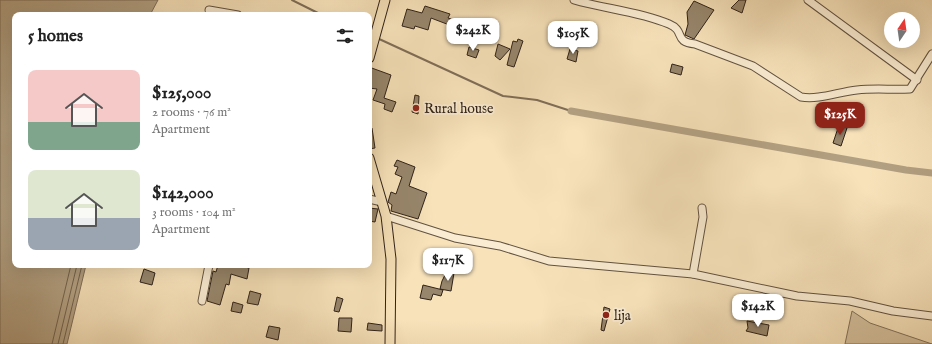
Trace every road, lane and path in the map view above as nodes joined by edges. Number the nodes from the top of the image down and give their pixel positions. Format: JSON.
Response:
{"nodes":[{"id":1,"x":385,"y":0,"type":"edge"},
{"id":2,"x":574,"y":0,"type":"edge"},
{"id":3,"x":808,"y":0,"type":"edge"},
{"id":4,"x":209,"y":10,"type":"dead end"},
{"id":5,"x":221,"y":12,"type":"edge"},
{"id":6,"x":372,"y":48,"type":"edge"},
{"id":7,"x":932,"y":54,"type":"edge"},
{"id":8,"x":916,"y":80,"type":"junction"},
{"id":9,"x":372,"y":168,"type":"edge"},
{"id":10,"x":372,"y":200,"type":"edge"},
{"id":11,"x":382,"y":202,"type":"junction"},
{"id":12,"x":702,"y":208,"type":"dead end"},
{"id":13,"x":386,"y":216,"type":"junction"},
{"id":14,"x":208,"y":268,"type":"edge"},
{"id":15,"x":693,"y":274,"type":"junction"},
{"id":16,"x":202,"y":301,"type":"dead end"},
{"id":17,"x":932,"y":316,"type":"edge"},
{"id":18,"x":390,"y":344,"type":"edge"}],
"edges":[{"from":1,"to":6,"type":"main road"},
{"from":2,"to":8,"type":"street"},
{"from":3,"to":8,"type":"street"},
{"from":4,"to":5,"type":"street"},
{"from":7,"to":8,"type":"street"},
{"from":9,"to":11,"type":"main road"},
{"from":10,"to":11,"type":"street"},
{"from":11,"to":13,"type":"main road"},
{"from":12,"to":15,"type":"street"},
{"from":13,"to":15,"type":"street"},
{"from":13,"to":18,"type":"main road"},
{"from":14,"to":16,"type":"street"},
{"from":15,"to":17,"type":"street"}]}
